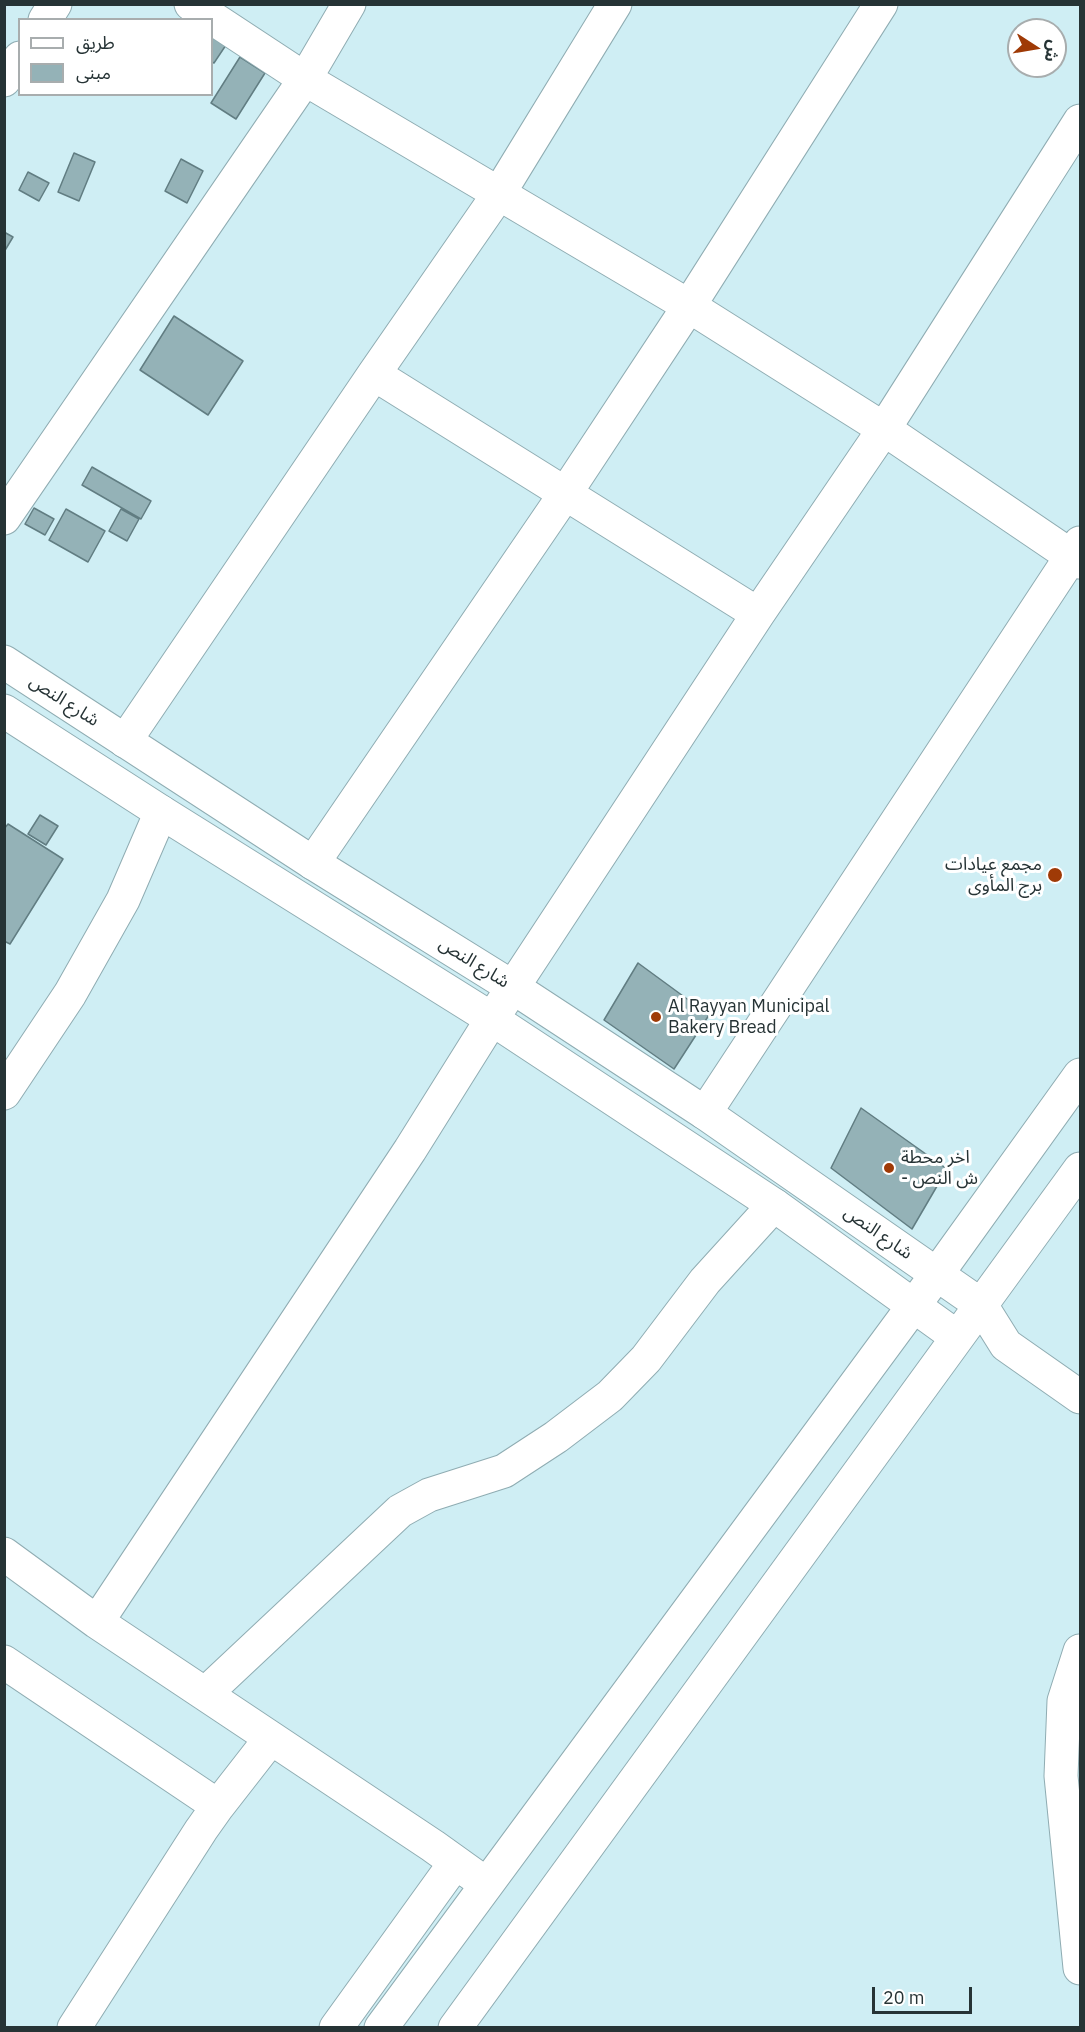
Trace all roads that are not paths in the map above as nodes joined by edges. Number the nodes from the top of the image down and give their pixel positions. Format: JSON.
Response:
{"nodes":[{"id":1,"x":54,"y":4,"type":"edge"},
{"id":2,"x":191,"y":4,"type":"edge"},
{"id":3,"x":349,"y":4,"type":"edge"},
{"id":4,"x":615,"y":4,"type":"edge"},
{"id":5,"x":880,"y":4,"type":"edge"},
{"id":6,"x":46,"y":18,"type":"edge"},
{"id":7,"x":212,"y":18,"type":"edge"},
{"id":8,"x":213,"y":18,"type":"edge"},
{"id":9,"x":18,"y":60,"type":"edge"},
{"id":10,"x":305,"y":79,"type":"junction"},
{"id":11,"x":4,"y":80,"type":"edge"},
{"id":12,"x":1080,"y":121,"type":"edge"},
{"id":13,"x":498,"y":195,"type":"junction"},
{"id":14,"x":689,"y":306,"type":"junction"},
{"id":15,"x":374,"y":374,"type":"junction"},
{"id":16,"x":884,"y":429,"type":"junction"},
{"id":17,"x":565,"y":494,"type":"junction"},
{"id":18,"x":4,"y":518,"type":"edge"},
{"id":19,"x":1078,"y":553,"type":"edge"},
{"id":20,"x":758,"y":614,"type":"junction"},
{"id":21,"x":4,"y":662,"type":"edge"},
{"id":22,"x":4,"y":711,"type":"edge"},
{"id":23,"x":125,"y":741,"type":"junction"},
{"id":24,"x":161,"y":812,"type":"junction"},
{"id":25,"x":314,"y":863,"type":"junction"},
{"id":26,"x":514,"y":988,"type":"junction"},
{"id":27,"x":492,"y":1019,"type":"junction"},
{"id":28,"x":1080,"y":1075,"type":"edge"},
{"id":29,"x":4,"y":1094,"type":"edge"},
{"id":30,"x":705,"y":1113,"type":"junction"},
{"id":31,"x":1080,"y":1168,"type":"edge"},
{"id":32,"x":774,"y":1206,"type":"junction"},
{"id":33,"x":937,"y":1274,"type":"junction"},
{"id":34,"x":981,"y":1305,"type":"junction"},
{"id":35,"x":912,"y":1306,"type":"junction"},
{"id":36,"x":957,"y":1337,"type":"junction"},
{"id":37,"x":1006,"y":1345,"type":"junction"},
{"id":38,"x":1080,"y":1397,"type":"edge"},
{"id":39,"x":4,"y":1554,"type":"edge"},
{"id":40,"x":97,"y":1622,"type":"junction"},
{"id":41,"x":1080,"y":1651,"type":"edge"},
{"id":42,"x":4,"y":1662,"type":"edge"},
{"id":43,"x":205,"y":1694,"type":"junction"},
{"id":44,"x":271,"y":1738,"type":"junction"},
{"id":45,"x":218,"y":1806,"type":"junction"},
{"id":46,"x":456,"y":1863,"type":"junction"},
{"id":47,"x":486,"y":1884,"type":"junction"},
{"id":48,"x":1080,"y":1968,"type":"edge"},
{"id":49,"x":74,"y":2028,"type":"edge"},
{"id":50,"x":336,"y":2028,"type":"edge"},
{"id":51,"x":381,"y":2028,"type":"edge"},
{"id":52,"x":456,"y":2028,"type":"edge"}],
"edges":[{"from":1,"to":6,"type":"street"},
{"from":2,"to":7,"type":"street"},
{"from":3,"to":10,"type":"street"},
{"from":4,"to":13,"type":"street"},
{"from":5,"to":14,"type":"street"},
{"from":8,"to":10,"type":"street"},
{"from":9,"to":11,"type":"street"},
{"from":10,"to":13,"type":"street"},
{"from":10,"to":18,"type":"street"},
{"from":12,"to":16,"type":"street"},
{"from":13,"to":14,"type":"street"},
{"from":13,"to":15,"type":"street"},
{"from":14,"to":16,"type":"street"},
{"from":14,"to":17,"type":"street"},
{"from":15,"to":17,"type":"street"},
{"from":15,"to":23,"type":"street"},
{"from":16,"to":19,"type":"street"},
{"from":16,"to":20,"type":"street"},
{"from":17,"to":20,"type":"street"},
{"from":17,"to":25,"type":"street"},
{"from":19,"to":30,"type":"street"},
{"from":20,"to":26,"type":"street"},
{"from":21,"to":23,"type":"street","name":"شارع النص"},
{"from":22,"to":24,"type":"street"},
{"from":23,"to":25,"type":"street","name":"شارع النص"},
{"from":24,"to":27,"type":"street"},
{"from":24,"to":29,"type":"street"},
{"from":25,"to":26,"type":"street","name":"شارع النص"},
{"from":26,"to":27,"type":"street"},
{"from":26,"to":30,"type":"street","name":"شارع النص"},
{"from":27,"to":32,"type":"street"},
{"from":27,"to":40,"type":"street"},
{"from":28,"to":33,"type":"street"},
{"from":30,"to":33,"type":"street","name":"شارع النص"},
{"from":31,"to":34,"type":"street"},
{"from":32,"to":35,"type":"street"},
{"from":32,"to":43,"type":"street"},
{"from":33,"to":34,"type":"street","name":"شارع النص"},
{"from":33,"to":35,"type":"street"},
{"from":34,"to":36,"type":"street"},
{"from":34,"to":37,"type":"street"},
{"from":35,"to":36,"type":"street"},
{"from":35,"to":47,"type":"street"},
{"from":36,"to":37,"type":"street"},
{"from":36,"to":52,"type":"street"},
{"from":37,"to":38,"type":"street"},
{"from":39,"to":40,"type":"street"},
{"from":40,"to":43,"type":"street"},
{"from":41,"to":48,"type":"street"},
{"from":42,"to":45,"type":"street"},
{"from":43,"to":44,"type":"street"},
{"from":44,"to":45,"type":"street"},
{"from":44,"to":46,"type":"street"},
{"from":45,"to":49,"type":"street"},
{"from":46,"to":47,"type":"street"},
{"from":46,"to":50,"type":"street"},
{"from":47,"to":51,"type":"street"}]}
